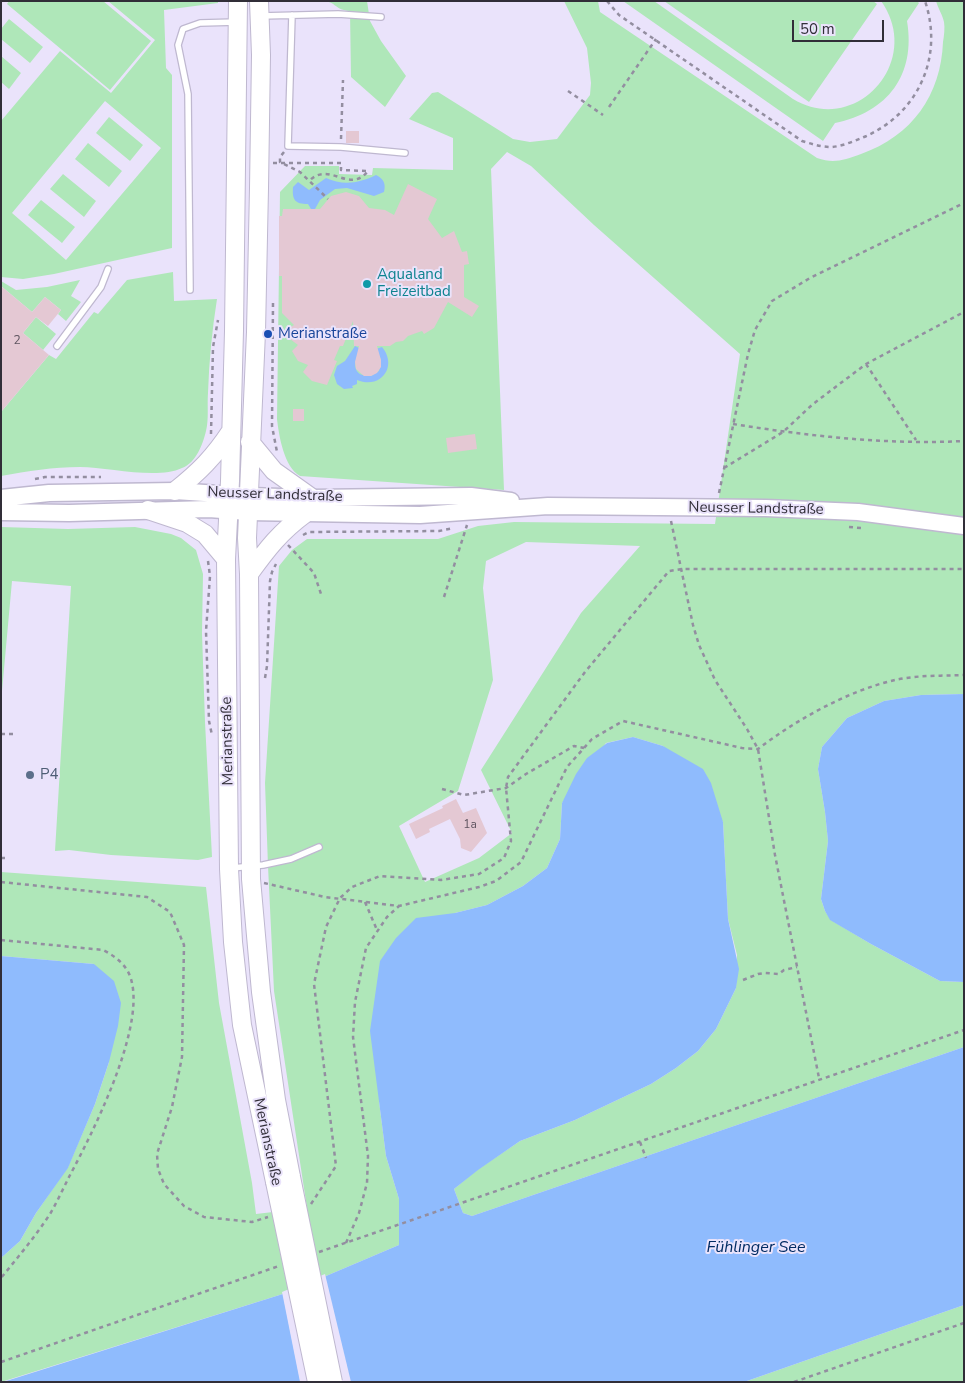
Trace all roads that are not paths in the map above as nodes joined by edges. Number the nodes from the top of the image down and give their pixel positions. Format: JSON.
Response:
{"nodes":[{"id":1,"x":238,"y":1,"type":"edge"},
{"id":2,"x":259,"y":8,"type":"edge"},
{"id":3,"x":292,"y":15,"type":"junction"},
{"id":4,"x":381,"y":17,"type":"dead end"},
{"id":5,"x":238,"y":22,"type":"junction"},
{"id":6,"x":405,"y":153,"type":"dead end"},
{"id":7,"x":108,"y":269,"type":"dead end"},
{"id":8,"x":190,"y":290,"type":"dead end"},
{"id":9,"x":56,"y":346,"type":"dead end"},
{"id":10,"x":231,"y":430,"type":"junction"},
{"id":11,"x":250,"y":442,"type":"junction"},
{"id":12,"x":175,"y":491,"type":"junction"},
{"id":13,"x":1,"y":498,"type":"edge"},
{"id":14,"x":229,"y":503,"type":"junction"},
{"id":15,"x":248,"y":504,"type":"junction"},
{"id":16,"x":309,"y":506,"type":"junction"},
{"id":17,"x":148,"y":510,"type":"junction"},
{"id":18,"x":1,"y":512,"type":"edge"},
{"id":19,"x":964,"y":526,"type":"edge"},
{"id":20,"x":226,"y":559,"type":"junction"},
{"id":21,"x":249,"y":574,"type":"junction"},
{"id":22,"x":319,"y":847,"type":"dead end"},
{"id":23,"x":251,"y":866,"type":"junction"},
{"id":24,"x":229,"y":868,"type":"junction"},
{"id":25,"x":283,"y":1180,"type":"junction"},
{"id":26,"x":317,"y":1382,"type":"edge"},
{"id":27,"x":332,"y":1382,"type":"edge"}],
"edges":[{"from":1,"to":5,"type":"main road","name":"Merianstraße"},
{"from":2,"to":3,"type":"lane"},
{"from":2,"to":11,"type":"main road","name":"Merianstraße"},
{"from":3,"to":4,"type":"lane"},
{"from":3,"to":6,"type":"lane"},
{"from":5,"to":8,"type":"lane"},
{"from":5,"to":10,"type":"main road","name":"Merianstraße"},
{"from":7,"to":9,"type":"lane"},
{"from":10,"to":12,"type":"main road"},
{"from":10,"to":14,"type":"main road","name":"Merianstraße"},
{"from":11,"to":15,"type":"main road","name":"Merianstraße"},
{"from":11,"to":16,"type":"main road"},
{"from":12,"to":13,"type":"main road","name":"Neusser Landstraße"},
{"from":12,"to":14,"type":"main road","name":"Neusser Landstraße"},
{"from":14,"to":15,"type":"main road","name":"Neusser Landstraße"},
{"from":14,"to":17,"type":"main road","name":"Neusser Landstraße"},
{"from":14,"to":20,"type":"main road","name":"Merianstraße"},
{"from":15,"to":16,"type":"main road","name":"Neusser Landstraße"},
{"from":15,"to":21,"type":"main road","name":"Merianstraße"},
{"from":16,"to":19,"type":"main road","name":"Neusser Landstraße"},
{"from":16,"to":21,"type":"main road"},
{"from":17,"to":18,"type":"main road","name":"Neusser Landstraße"},
{"from":17,"to":20,"type":"main road"},
{"from":20,"to":24,"type":"main road","name":"Merianstraße"},
{"from":21,"to":23,"type":"main road","name":"Merianstraße"},
{"from":22,"to":23,"type":"lane"},
{"from":23,"to":24,"type":"lane"},
{"from":23,"to":25,"type":"main road","name":"Merianstraße"},
{"from":24,"to":25,"type":"main road","name":"Merianstraße"},
{"from":25,"to":26,"type":"main road","name":"Merianstraße","bridge":true},
{"from":25,"to":27,"type":"main road","name":"Merianstraße","bridge":true}]}
